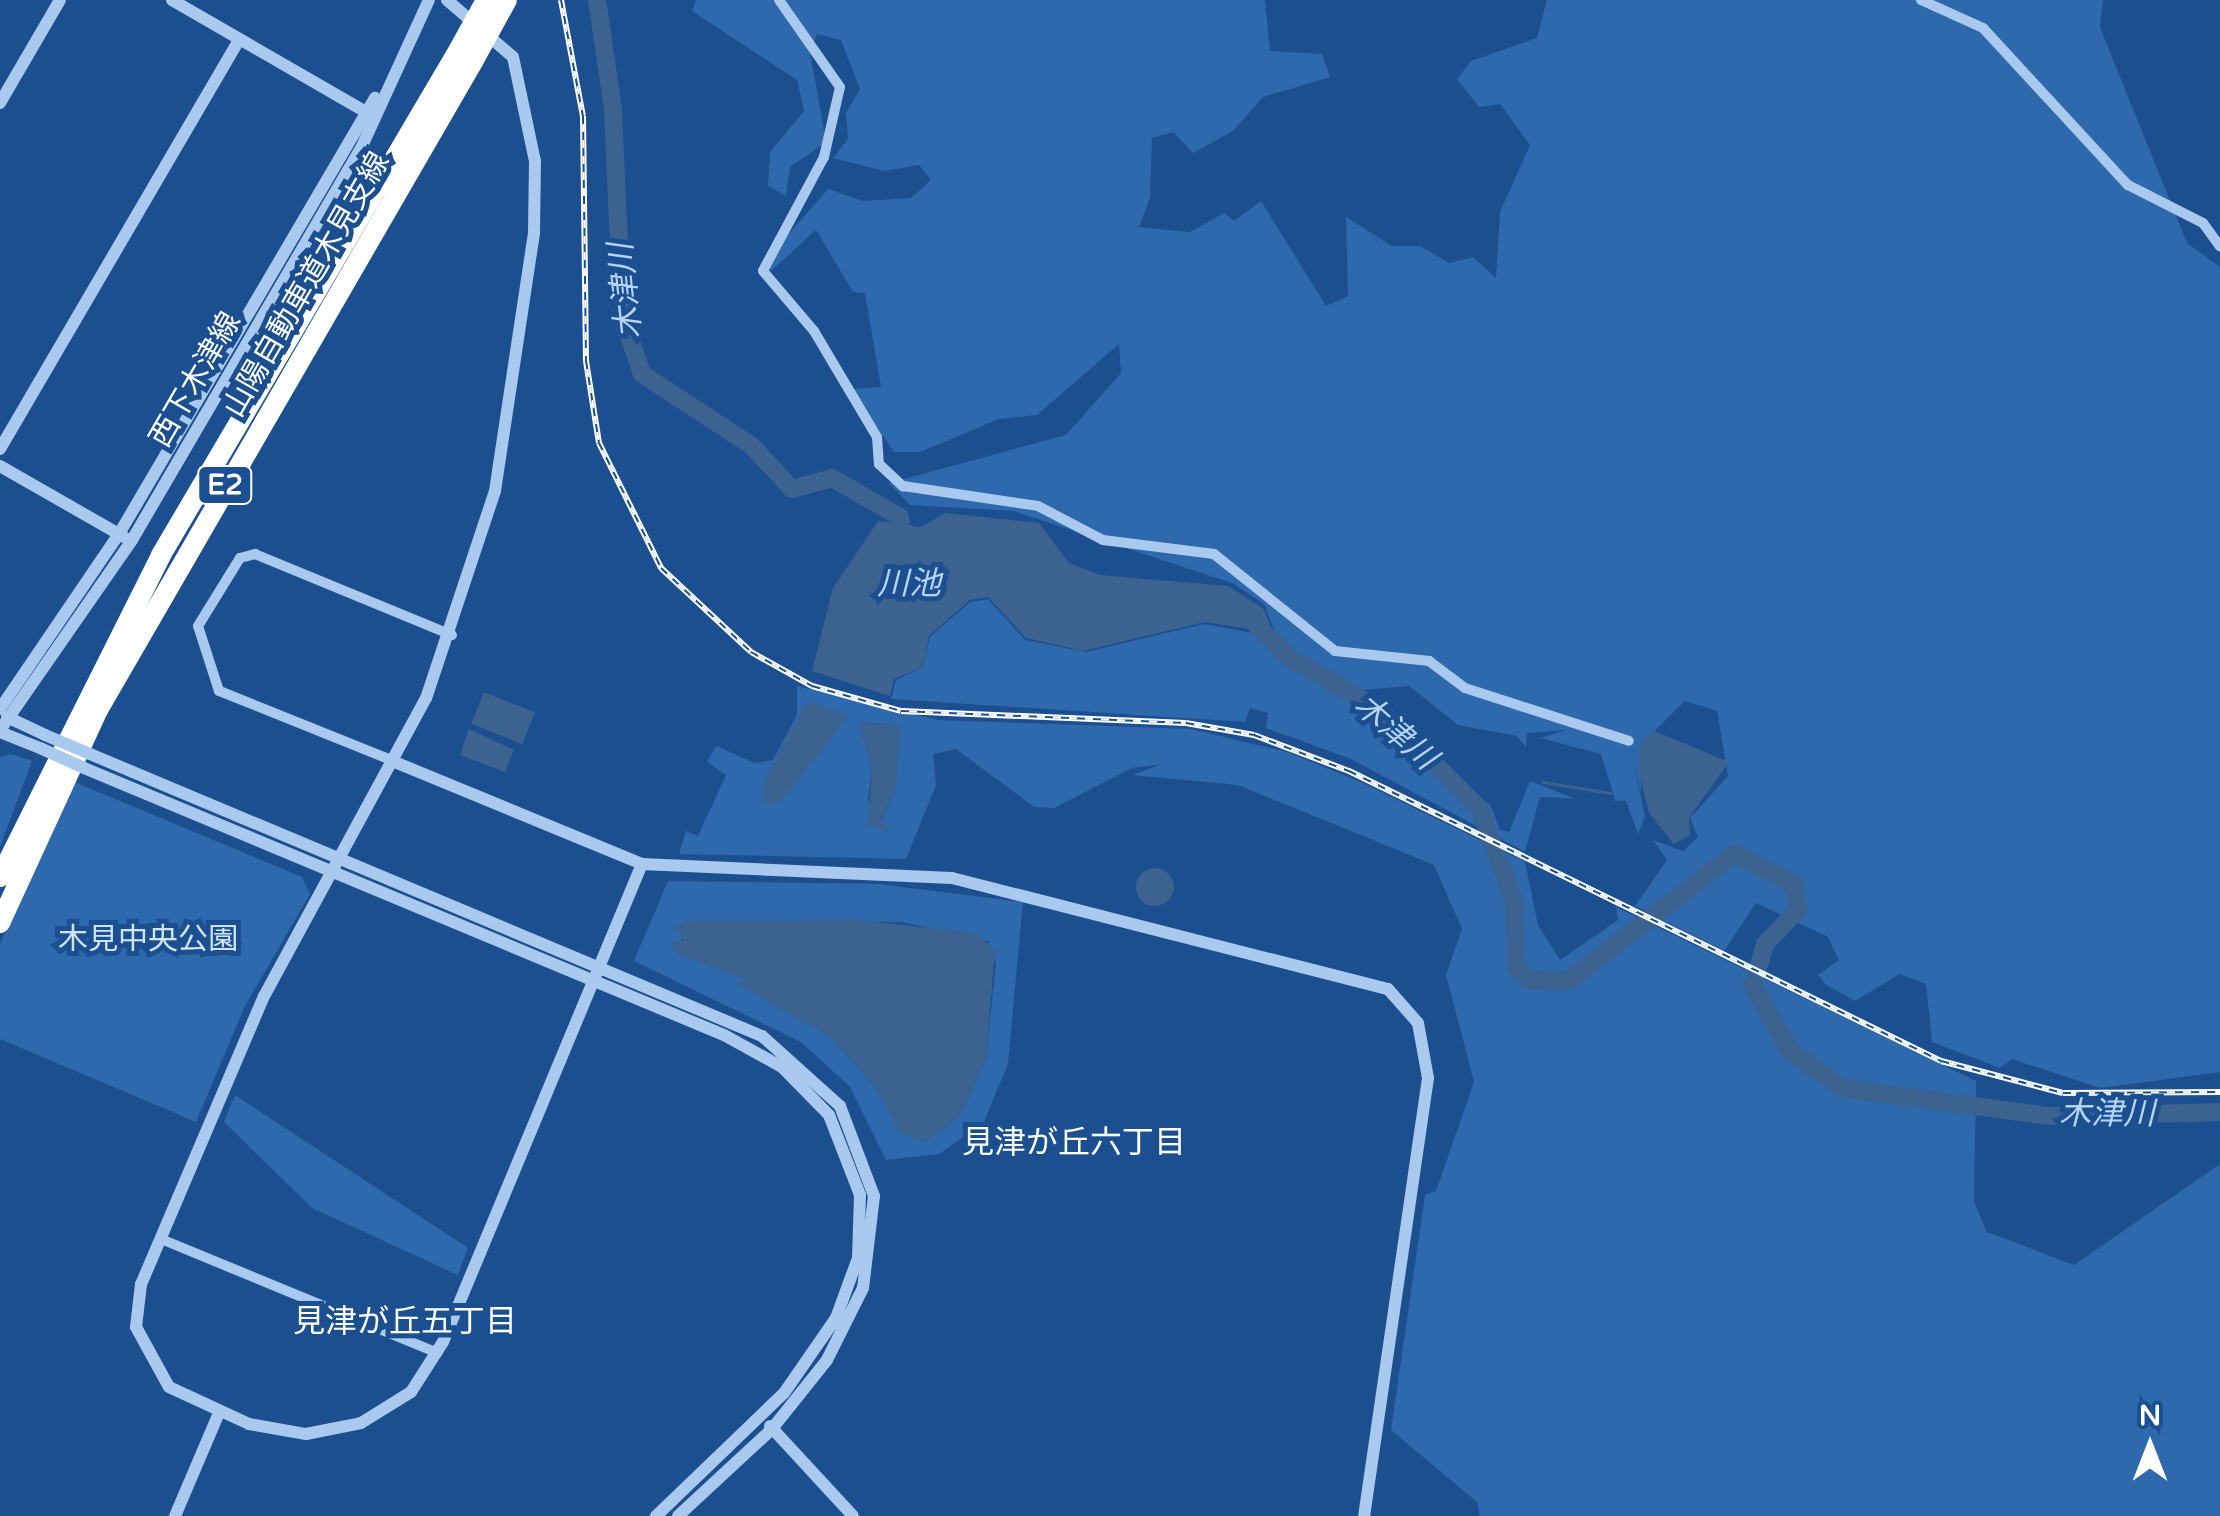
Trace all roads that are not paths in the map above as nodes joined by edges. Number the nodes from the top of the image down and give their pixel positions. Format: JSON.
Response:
{"nodes":[{"id":1,"x":60,"y":0,"type":"edge"},
{"id":2,"x":172,"y":0,"type":"edge"},
{"id":3,"x":428,"y":0,"type":"edge"},
{"id":4,"x":447,"y":0,"type":"edge"},
{"id":5,"x":486,"y":0,"type":"edge"},
{"id":6,"x":506,"y":0,"type":"edge"},
{"id":7,"x":779,"y":0,"type":"edge"},
{"id":8,"x":1921,"y":0,"type":"edge"},
{"id":9,"x":239,"y":40,"type":"junction"},
{"id":10,"x":466,"y":54,"type":"junction"},
{"id":11,"x":0,"y":103,"type":"edge"},
{"id":12,"x":371,"y":115,"type":"junction"},
{"id":13,"x":2220,"y":246,"type":"edge"},
{"id":14,"x":0,"y":449,"type":"edge"},
{"id":15,"x":0,"y":466,"type":"edge"},
{"id":16,"x":126,"y":537,"type":"junction"},
{"id":17,"x":452,"y":635,"type":"junction"},
{"id":18,"x":4,"y":714,"type":"edge"},
{"id":19,"x":0,"y":731,"type":"edge"},
{"id":20,"x":43,"y":741,"type":"junction"},
{"id":21,"x":1629,"y":741,"type":"dead end"},
{"id":22,"x":398,"y":763,"type":"junction"},
{"id":23,"x":343,"y":859,"type":"junction"},
{"id":24,"x":642,"y":864,"type":"junction"},
{"id":25,"x":334,"y":874,"type":"junction"},
{"id":26,"x":0,"y":877,"type":"edge"},
{"id":27,"x":0,"y":923,"type":"edge"},
{"id":28,"x":601,"y":966,"type":"junction"},
{"id":29,"x":594,"y":982,"type":"junction"},
{"id":30,"x":160,"y":1239,"type":"junction"},
{"id":31,"x":437,"y":1353,"type":"junction"},
{"id":32,"x":219,"y":1413,"type":"junction"},
{"id":33,"x":761,"y":1417,"type":"junction"},
{"id":34,"x":772,"y":1429,"type":"junction"},
{"id":35,"x":176,"y":1516,"type":"edge"},
{"id":36,"x":656,"y":1516,"type":"edge"},
{"id":37,"x":678,"y":1516,"type":"edge"},
{"id":38,"x":853,"y":1516,"type":"edge"},
{"id":39,"x":1364,"y":1516,"type":"edge"}],
"edges":[{"from":1,"to":11,"type":"street"},
{"from":2,"to":9,"type":"street"},
{"from":3,"to":12,"type":"street","name":"西下木津線"},
{"from":4,"to":17,"type":"street"},
{"from":5,"to":10,"type":"highway","name":"山陽自動車道木見支線","number":"E2","bridge":true},
{"from":6,"to":10,"type":"highway","name":"山陽自動車道木見支線","number":"E2","bridge":true},
{"from":7,"to":21,"type":"street"},
{"from":8,"to":13,"type":"street"},
{"from":9,"to":12,"type":"street"},
{"from":9,"to":14,"type":"street"},
{"from":10,"to":26,"type":"highway","name":"山陽自動車道木見支線","number":"E2"},
{"from":10,"to":27,"type":"highway","name":"山陽自動車道木見支線","number":"E2"},
{"from":12,"to":16,"type":"street","name":"西下木津線"},
{"from":15,"to":16,"type":"street"},
{"from":16,"to":18,"type":"street","name":"西下木津線"},
{"from":17,"to":22,"type":"street"},
{"from":17,"to":22,"type":"street"},
{"from":18,"to":19,"type":"street","name":"西下木津線"},
{"from":18,"to":20,"type":"street"},
{"from":19,"to":20,"type":"street"},
{"from":20,"to":23,"type":"street","bridge":true},
{"from":20,"to":25,"type":"street","bridge":true},
{"from":22,"to":23,"type":"street"},
{"from":22,"to":24,"type":"street"},
{"from":23,"to":25,"type":"street"},
{"from":23,"to":28,"type":"street"},
{"from":24,"to":28,"type":"street"},
{"from":24,"to":39,"type":"street"},
{"from":25,"to":29,"type":"street"},
{"from":25,"to":30,"type":"street"},
{"from":28,"to":29,"type":"street"},
{"from":28,"to":34,"type":"street"},
{"from":29,"to":31,"type":"street"},
{"from":29,"to":33,"type":"street"},
{"from":30,"to":31,"type":"street"},
{"from":30,"to":32,"type":"street"},
{"from":31,"to":32,"type":"street"},
{"from":32,"to":35,"type":"street"},
{"from":33,"to":34,"type":"street"},
{"from":33,"to":36,"type":"street"},
{"from":34,"to":37,"type":"street"},
{"from":34,"to":38,"type":"street"}]}
